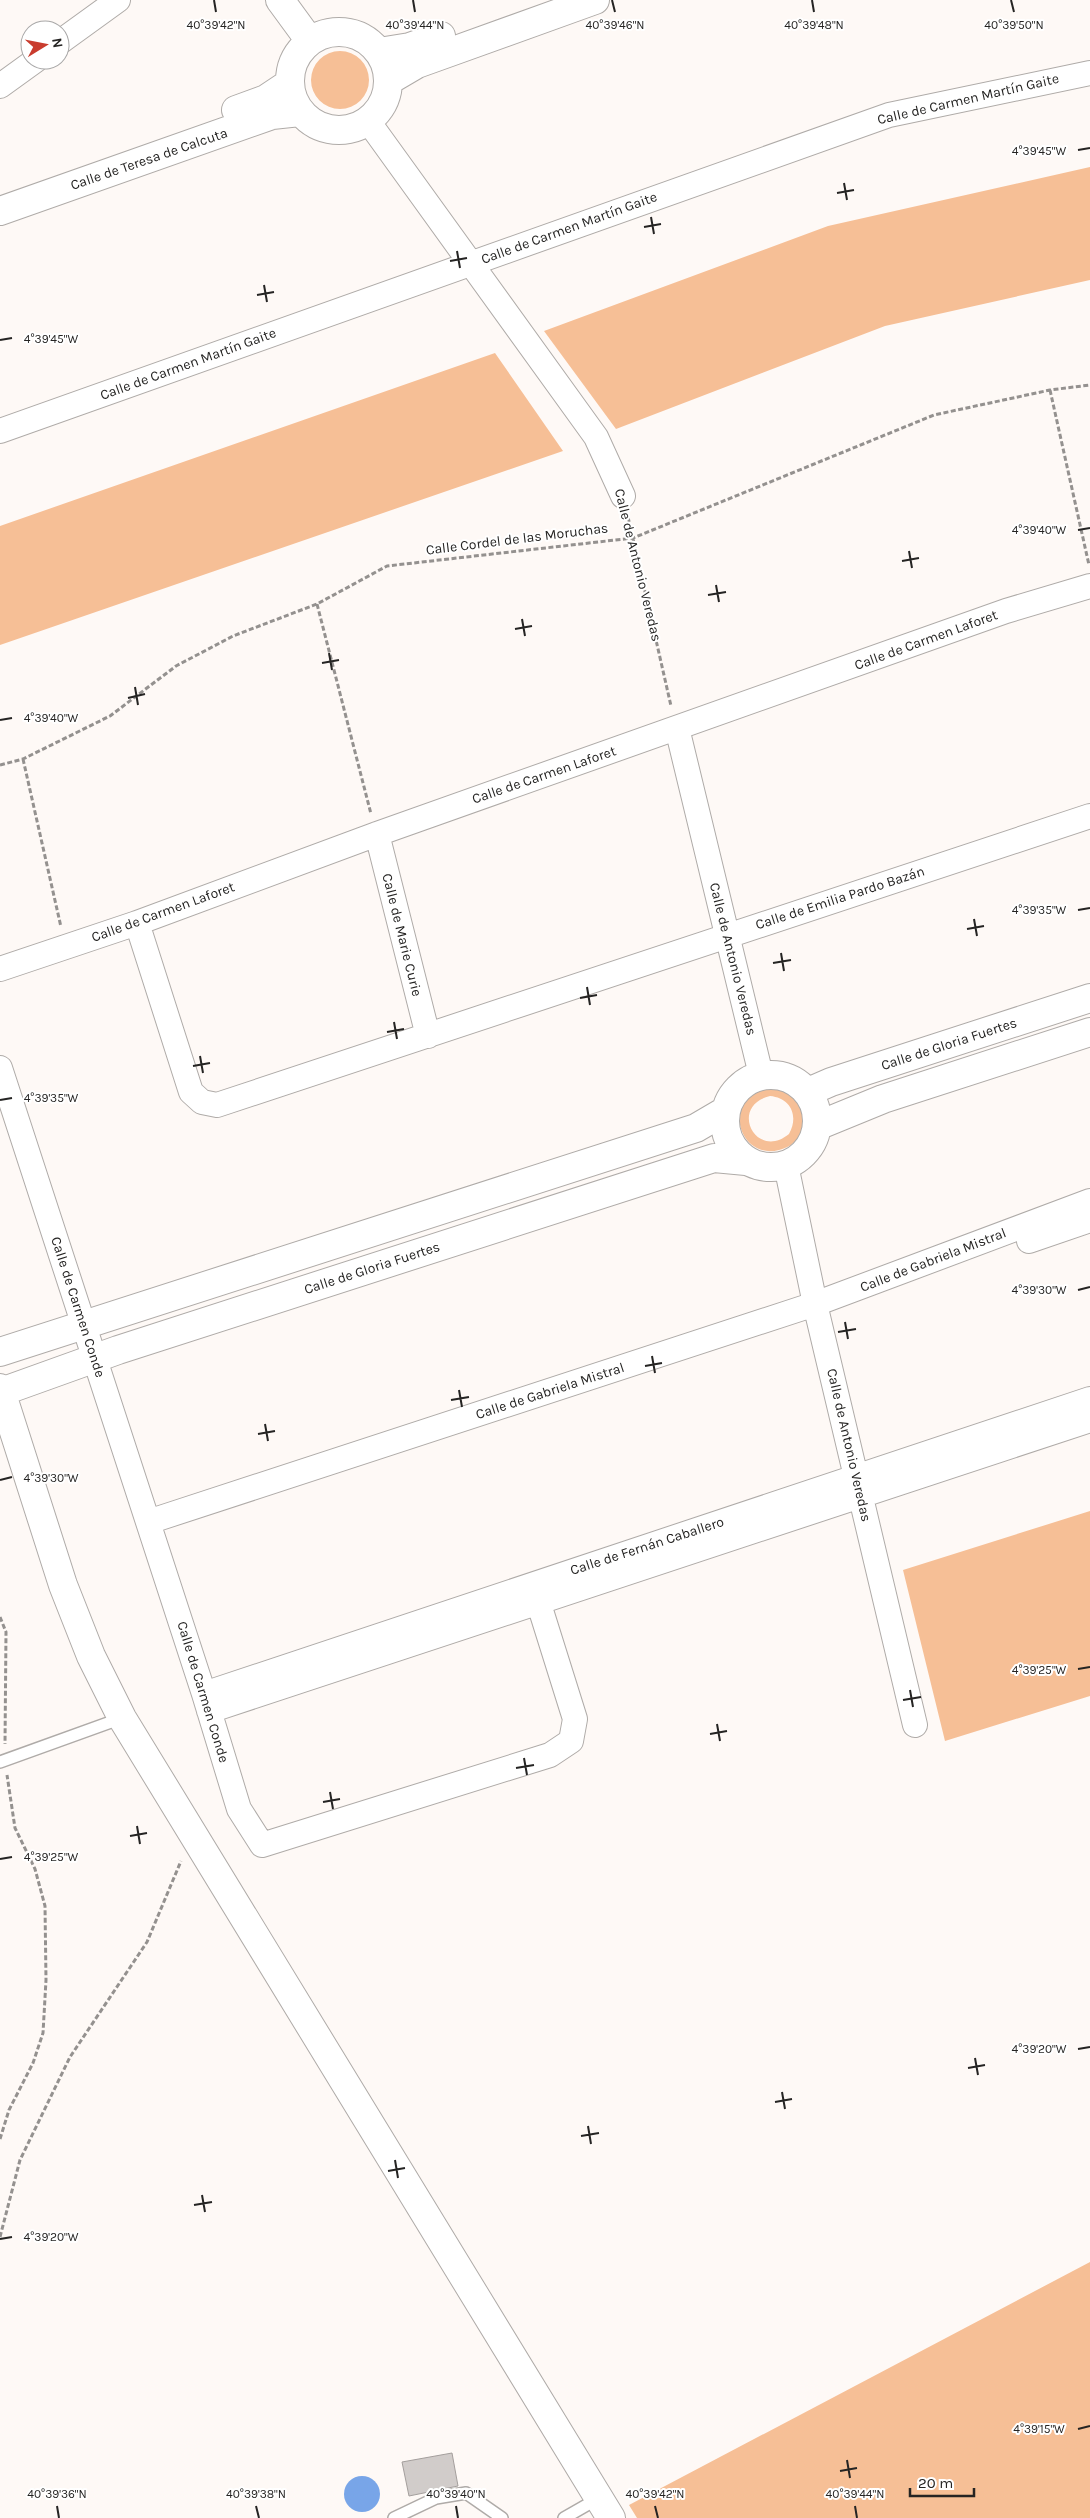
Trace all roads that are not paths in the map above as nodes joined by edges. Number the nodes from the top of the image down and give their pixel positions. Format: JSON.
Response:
{"nodes":[{"id":1,"x":118,"y":0,"type":"edge"},
{"id":2,"x":280,"y":0,"type":"edge"},
{"id":3,"x":541,"y":0,"type":"edge"},
{"id":4,"x":596,"y":0,"type":"edge"},
{"id":5,"x":70,"y":35,"type":"edge"},
{"id":6,"x":310,"y":41,"type":"junction"},
{"id":7,"x":379,"y":52,"type":"junction"},
{"id":8,"x":22,"y":70,"type":"edge"},
{"id":9,"x":1090,"y":72,"type":"edge"},
{"id":10,"x":388,"y":81,"type":"junction"},
{"id":11,"x":290,"y":83,"type":"junction"},
{"id":12,"x":0,"y":86,"type":"edge"},
{"id":13,"x":300,"y":112,"type":"junction"},
{"id":14,"x":368,"y":121,"type":"junction"},
{"id":15,"x":0,"y":193,"type":"edge"},
{"id":16,"x":0,"y":211,"type":"edge"},
{"id":17,"x":470,"y":263,"type":"junction"},
{"id":18,"x":0,"y":431,"type":"edge"},
{"id":19,"x":624,"y":496,"type":"road end"},
{"id":20,"x":1090,"y":586,"type":"edge"},
{"id":21,"x":677,"y":728,"type":"junction"},
{"id":22,"x":1090,"y":802,"type":"edge"},
{"id":23,"x":1090,"y":816,"type":"edge"},
{"id":24,"x":377,"y":834,"type":"junction"},
{"id":25,"x":143,"y":921,"type":"junction"},
{"id":26,"x":726,"y":928,"type":"junction"},
{"id":27,"x":0,"y":969,"type":"edge"},
{"id":28,"x":1090,"y":998,"type":"edge"},
{"id":29,"x":426,"y":1030,"type":"junction"},
{"id":30,"x":1090,"y":1032,"type":"edge"},
{"id":31,"x":0,"y":1068,"type":"edge"},
{"id":32,"x":762,"y":1075,"type":"junction"},
{"id":33,"x":808,"y":1092,"type":"junction"},
{"id":34,"x":725,"y":1112,"type":"junction"},
{"id":35,"x":817,"y":1126,"type":"junction"},
{"id":36,"x":746,"y":1160,"type":"junction"},
{"id":37,"x":786,"y":1165,"type":"junction"},
{"id":38,"x":1090,"y":1201,"type":"edge"},
{"id":39,"x":1090,"y":1220,"type":"edge"},
{"id":40,"x":816,"y":1309,"type":"junction"},
{"id":41,"x":84,"y":1326,"type":"junction"},
{"id":42,"x":0,"y":1352,"type":"edge"},
{"id":43,"x":95,"y":1359,"type":"junction"},
{"id":44,"x":1,"y":1390,"type":"edge"},
{"id":45,"x":1090,"y":1398,"type":"edge"},
{"id":46,"x":1090,"y":1420,"type":"edge"},
{"id":47,"x":858,"y":1486,"type":"junction"},
{"id":48,"x":151,"y":1529,"type":"junction"},
{"id":49,"x":535,"y":1594,"type":"junction"},
{"id":50,"x":207,"y":1703,"type":"junction"},
{"id":51,"x":122,"y":1718,"type":"junction"},
{"id":52,"x":914,"y":1725,"type":"dead end"},
{"id":53,"x":3,"y":1761,"type":"edge"},
{"id":54,"x":605,"y":2508,"type":"edge"},
{"id":55,"x":394,"y":2518,"type":"edge"},
{"id":56,"x":502,"y":2518,"type":"edge"},
{"id":57,"x":564,"y":2518,"type":"edge"}],
"edges":[{"from":1,"to":5,"type":"street"},
{"from":2,"to":6,"type":"street"},
{"from":3,"to":7,"type":"street"},
{"from":4,"to":10,"type":"street"},
{"from":6,"to":7,"type":"street"},
{"from":6,"to":11,"type":"street"},
{"from":7,"to":10,"type":"street"},
{"from":8,"to":12,"type":"street"},
{"from":9,"to":17,"type":"street","name":"Calle de Carmen Martín Gaite"},
{"from":10,"to":14,"type":"street"},
{"from":11,"to":13,"type":"street"},
{"from":11,"to":15,"type":"street","name":"Calle de Teresa de Calcuta"},
{"from":13,"to":14,"type":"street"},
{"from":13,"to":16,"type":"street","name":"Calle de Teresa de Calcuta"},
{"from":14,"to":17,"type":"street","name":"Calle de Antonio Veredas"},
{"from":17,"to":18,"type":"street","name":"Calle de Carmen Martín Gaite"},
{"from":17,"to":19,"type":"street","name":"Calle de Antonio Veredas"},
{"from":20,"to":21,"type":"street","name":"Calle de Carmen Laforet"},
{"from":21,"to":24,"type":"street","name":"Calle de Carmen Laforet"},
{"from":21,"to":26,"type":"street","name":"Calle de Antonio Veredas"},
{"from":22,"to":26,"type":"street","name":"Calle de Emilia Pardo Bazán"},
{"from":23,"to":26,"type":"street","name":"Calle de Emilia Pardo Bazán"},
{"from":24,"to":25,"type":"street","name":"Calle de Carmen Laforet"},
{"from":24,"to":29,"type":"street","name":"Calle de Marie Curie"},
{"from":25,"to":27,"type":"street","name":"Calle de Carmen Laforet"},
{"from":25,"to":29,"type":"street","name":"Calle de Emilia Pardo Bazán"},
{"from":26,"to":29,"type":"street","name":"Calle de Emilia Pardo Bazán"},
{"from":26,"to":32,"type":"street","name":"Calle de Antonio Veredas"},
{"from":28,"to":33,"type":"street","name":"Calle de Gloria Fuertes"},
{"from":30,"to":35,"type":"street"},
{"from":31,"to":41,"type":"street","name":"Calle de Carmen Conde"},
{"from":32,"to":33,"type":"street"},
{"from":32,"to":34,"type":"street"},
{"from":33,"to":35,"type":"street"},
{"from":34,"to":36,"type":"street"},
{"from":34,"to":41,"type":"street"},
{"from":35,"to":37,"type":"street"},
{"from":36,"to":37,"type":"street"},
{"from":36,"to":43,"type":"street","name":"Calle de Gloria Fuertes"},
{"from":37,"to":40,"type":"street","name":"Calle de Antonio Veredas"},
{"from":38,"to":40,"type":"street","name":"Calle de Gabriela Mistral"},
{"from":39,"to":40,"type":"street","name":"Calle de Gabriela Mistral"},
{"from":40,"to":47,"type":"street","name":"Calle de Antonio Veredas"},
{"from":40,"to":48,"type":"street","name":"Calle de Gabriela Mistral"},
{"from":41,"to":42,"type":"street"},
{"from":41,"to":43,"type":"street","name":"Calle de Carmen Conde"},
{"from":43,"to":44,"type":"street","name":"Calle de Gloria Fuertes"},
{"from":43,"to":48,"type":"street","name":"Calle de Carmen Conde"},
{"from":44,"to":51,"type":"street"},
{"from":45,"to":47,"type":"street","name":"Calle de Fernán Caballero"},
{"from":46,"to":47,"type":"street","name":"Calle de Fernán Caballero"},
{"from":47,"to":49,"type":"street","name":"Calle de Fernán Caballero"},
{"from":47,"to":52,"type":"street","name":"Calle de Antonio Veredas"},
{"from":48,"to":50,"type":"street","name":"Calle de Carmen Conde"},
{"from":49,"to":50,"type":"street","name":"Calle de Fernán Caballero"},
{"from":49,"to":50,"type":"street","name":"Calle de Carmen Conde"},
{"from":51,"to":53,"type":"lane"},
{"from":51,"to":54,"type":"street"},
{"from":54,"to":57,"type":"lane"},
{"from":55,"to":56,"type":"lane"}]}
